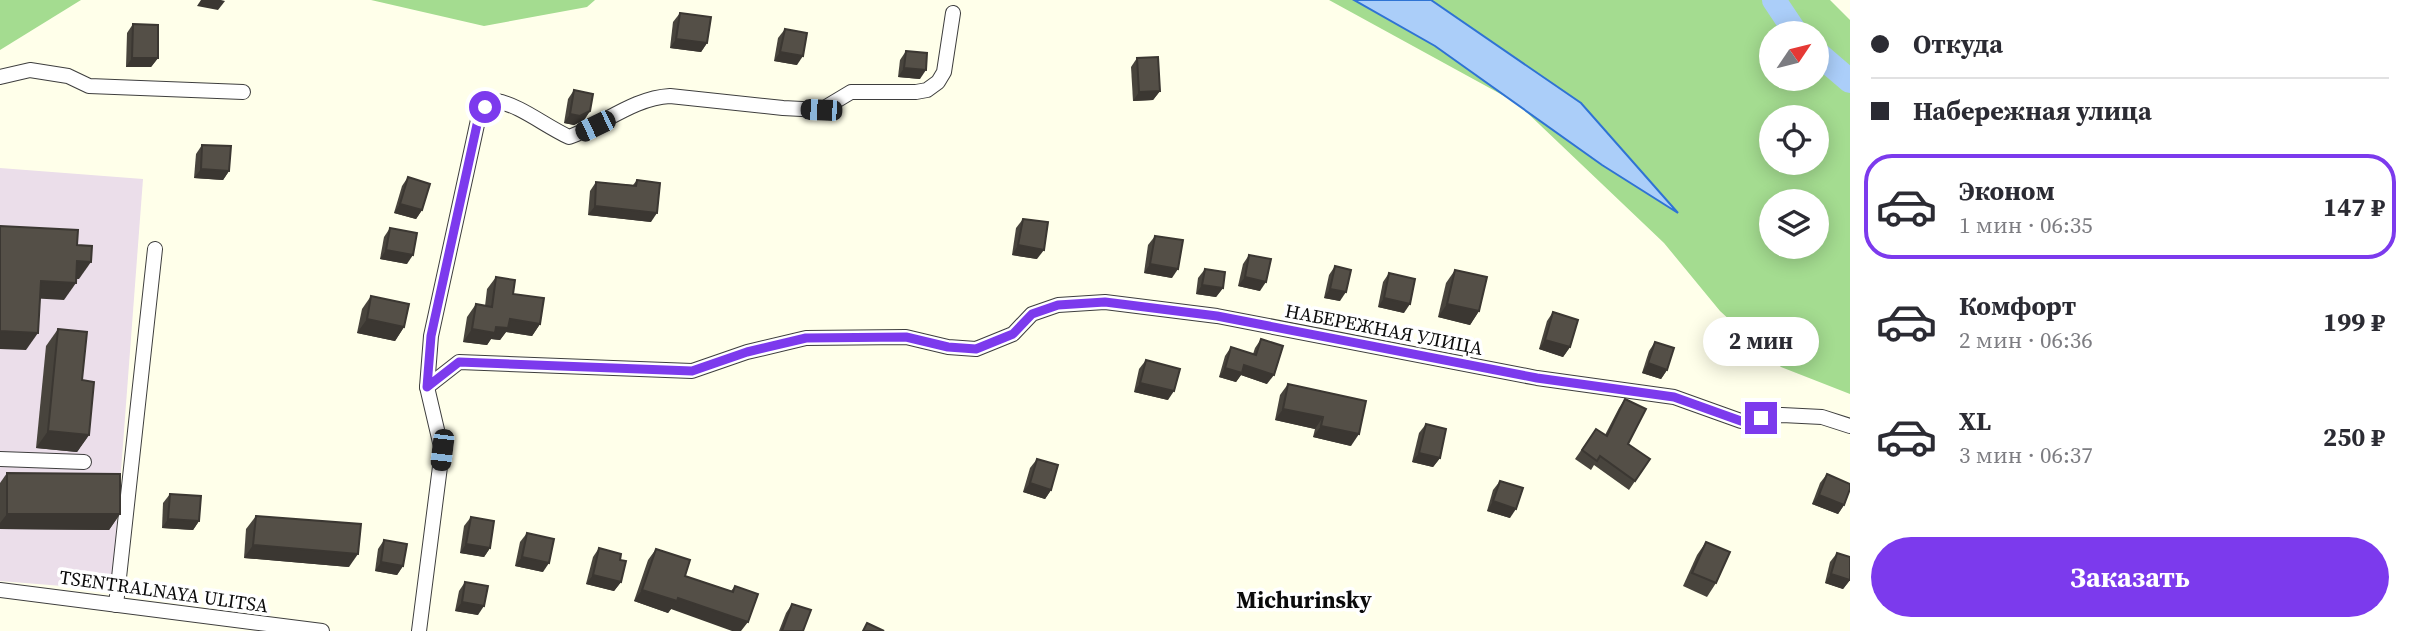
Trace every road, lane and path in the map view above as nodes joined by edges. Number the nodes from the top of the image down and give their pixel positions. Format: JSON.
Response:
{"nodes":[{"id":1,"x":953,"y":13,"type":"dead end"},
{"id":2,"x":0,"y":77,"type":"edge"},
{"id":3,"x":243,"y":92,"type":"dead end"},
{"id":4,"x":155,"y":248,"type":"dead end"},
{"id":5,"x":427,"y":387,"type":"junction"},
{"id":6,"x":1850,"y":426,"type":"edge"},
{"id":7,"x":0,"y":459,"type":"edge"},
{"id":8,"x":84,"y":462,"type":"dead end"},
{"id":9,"x":0,"y":590,"type":"edge"},
{"id":10,"x":116,"y":605,"type":"junction"},
{"id":11,"x":322,"y":631,"type":"edge"},
{"id":12,"x":419,"y":631,"type":"edge"}],
"edges":[{"from":1,"to":5,"type":"street"},
{"from":2,"to":3,"type":"street"},
{"from":4,"to":10,"type":"street"},
{"from":5,"to":6,"type":"street","name":"НАБЕРЕЖНАЯ УЛИЦА"},
{"from":5,"to":12,"type":"street"},
{"from":7,"to":8,"type":"street"},
{"from":9,"to":10,"type":"street","name":"TSENTRALNAYA ULITSA"},
{"from":10,"to":11,"type":"street","name":"TSENTRALNAYA ULITSA"}]}
